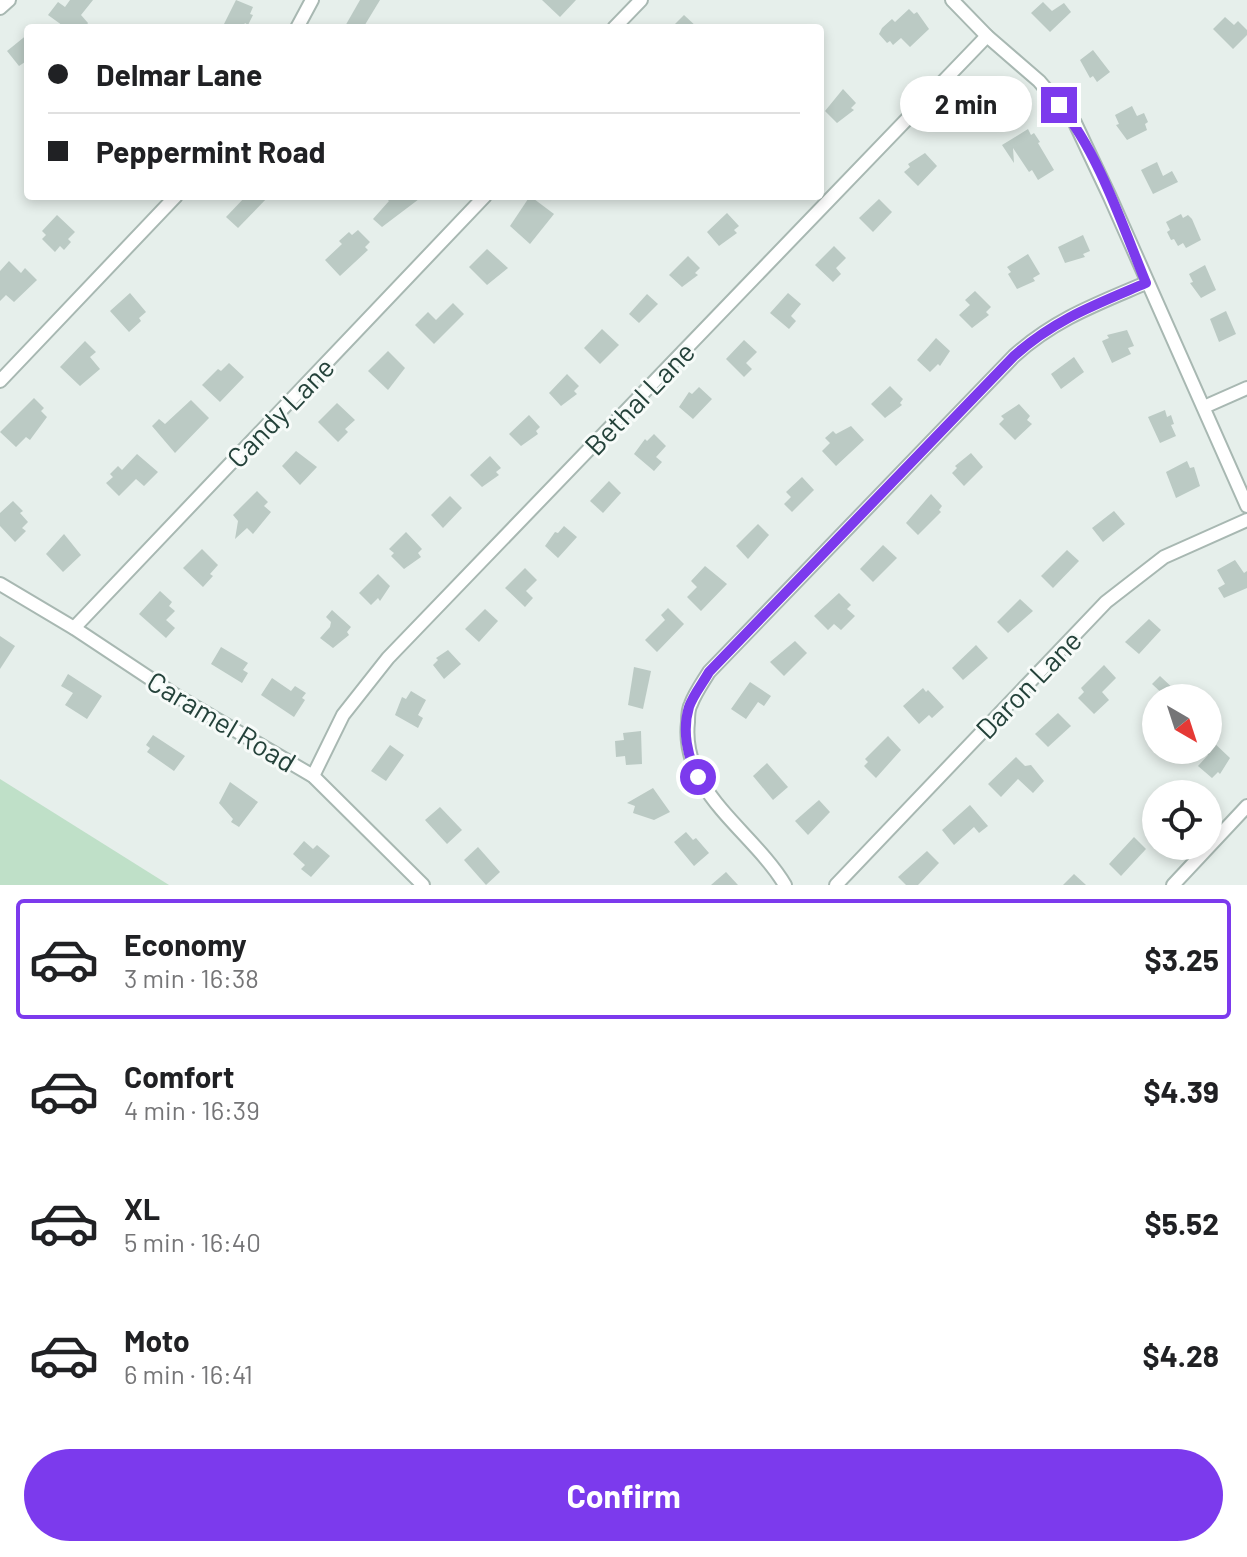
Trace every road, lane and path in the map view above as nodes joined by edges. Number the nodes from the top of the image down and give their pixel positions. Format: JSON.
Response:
{"nodes":[{"id":1,"x":9,"y":0,"type":"edge"},
{"id":2,"x":312,"y":0,"type":"edge"},
{"id":3,"x":641,"y":0,"type":"edge"},
{"id":4,"x":952,"y":0,"type":"edge"},
{"id":5,"x":0,"y":8,"type":"edge"},
{"id":6,"x":299,"y":24,"type":"edge"},
{"id":7,"x":618,"y":24,"type":"edge"},
{"id":8,"x":987,"y":36,"type":"junction"},
{"id":9,"x":172,"y":200,"type":"edge"},
{"id":10,"x":481,"y":200,"type":"edge"},
{"id":11,"x":1146,"y":283,"type":"junction"},
{"id":12,"x":0,"y":381,"type":"edge"},
{"id":13,"x":1247,"y":388,"type":"edge"},
{"id":14,"x":1204,"y":407,"type":"junction"},
{"id":15,"x":1247,"y":506,"type":"edge"},
{"id":16,"x":1247,"y":520,"type":"edge"},
{"id":17,"x":0,"y":584,"type":"edge"},
{"id":18,"x":74,"y":628,"type":"junction"},
{"id":19,"x":313,"y":776,"type":"junction"},
{"id":20,"x":1247,"y":806,"type":"edge"},
{"id":21,"x":423,"y":885,"type":"edge"},
{"id":22,"x":785,"y":885,"type":"edge"},
{"id":23,"x":836,"y":885,"type":"edge"},
{"id":24,"x":1173,"y":885,"type":"edge"}],
"edges":[{"from":1,"to":5,"type":"street"},
{"from":2,"to":6,"type":"street"},
{"from":3,"to":7,"type":"street"},
{"from":4,"to":8,"type":"street"},
{"from":8,"to":11,"type":"street"},
{"from":8,"to":19,"type":"street","name":"Bethal Lane"},
{"from":9,"to":12,"type":"street"},
{"from":10,"to":18,"type":"street","name":"Candy Lane"},
{"from":11,"to":14,"type":"street"},
{"from":11,"to":22,"type":"street"},
{"from":13,"to":14,"type":"street"},
{"from":14,"to":15,"type":"street"},
{"from":16,"to":23,"type":"street","name":"Daron Lane"},
{"from":17,"to":18,"type":"street","name":"Caramel Road"},
{"from":18,"to":19,"type":"street","name":"Caramel Road"},
{"from":19,"to":21,"type":"street","name":"Caramel Road"},
{"from":20,"to":24,"type":"street"}]}
